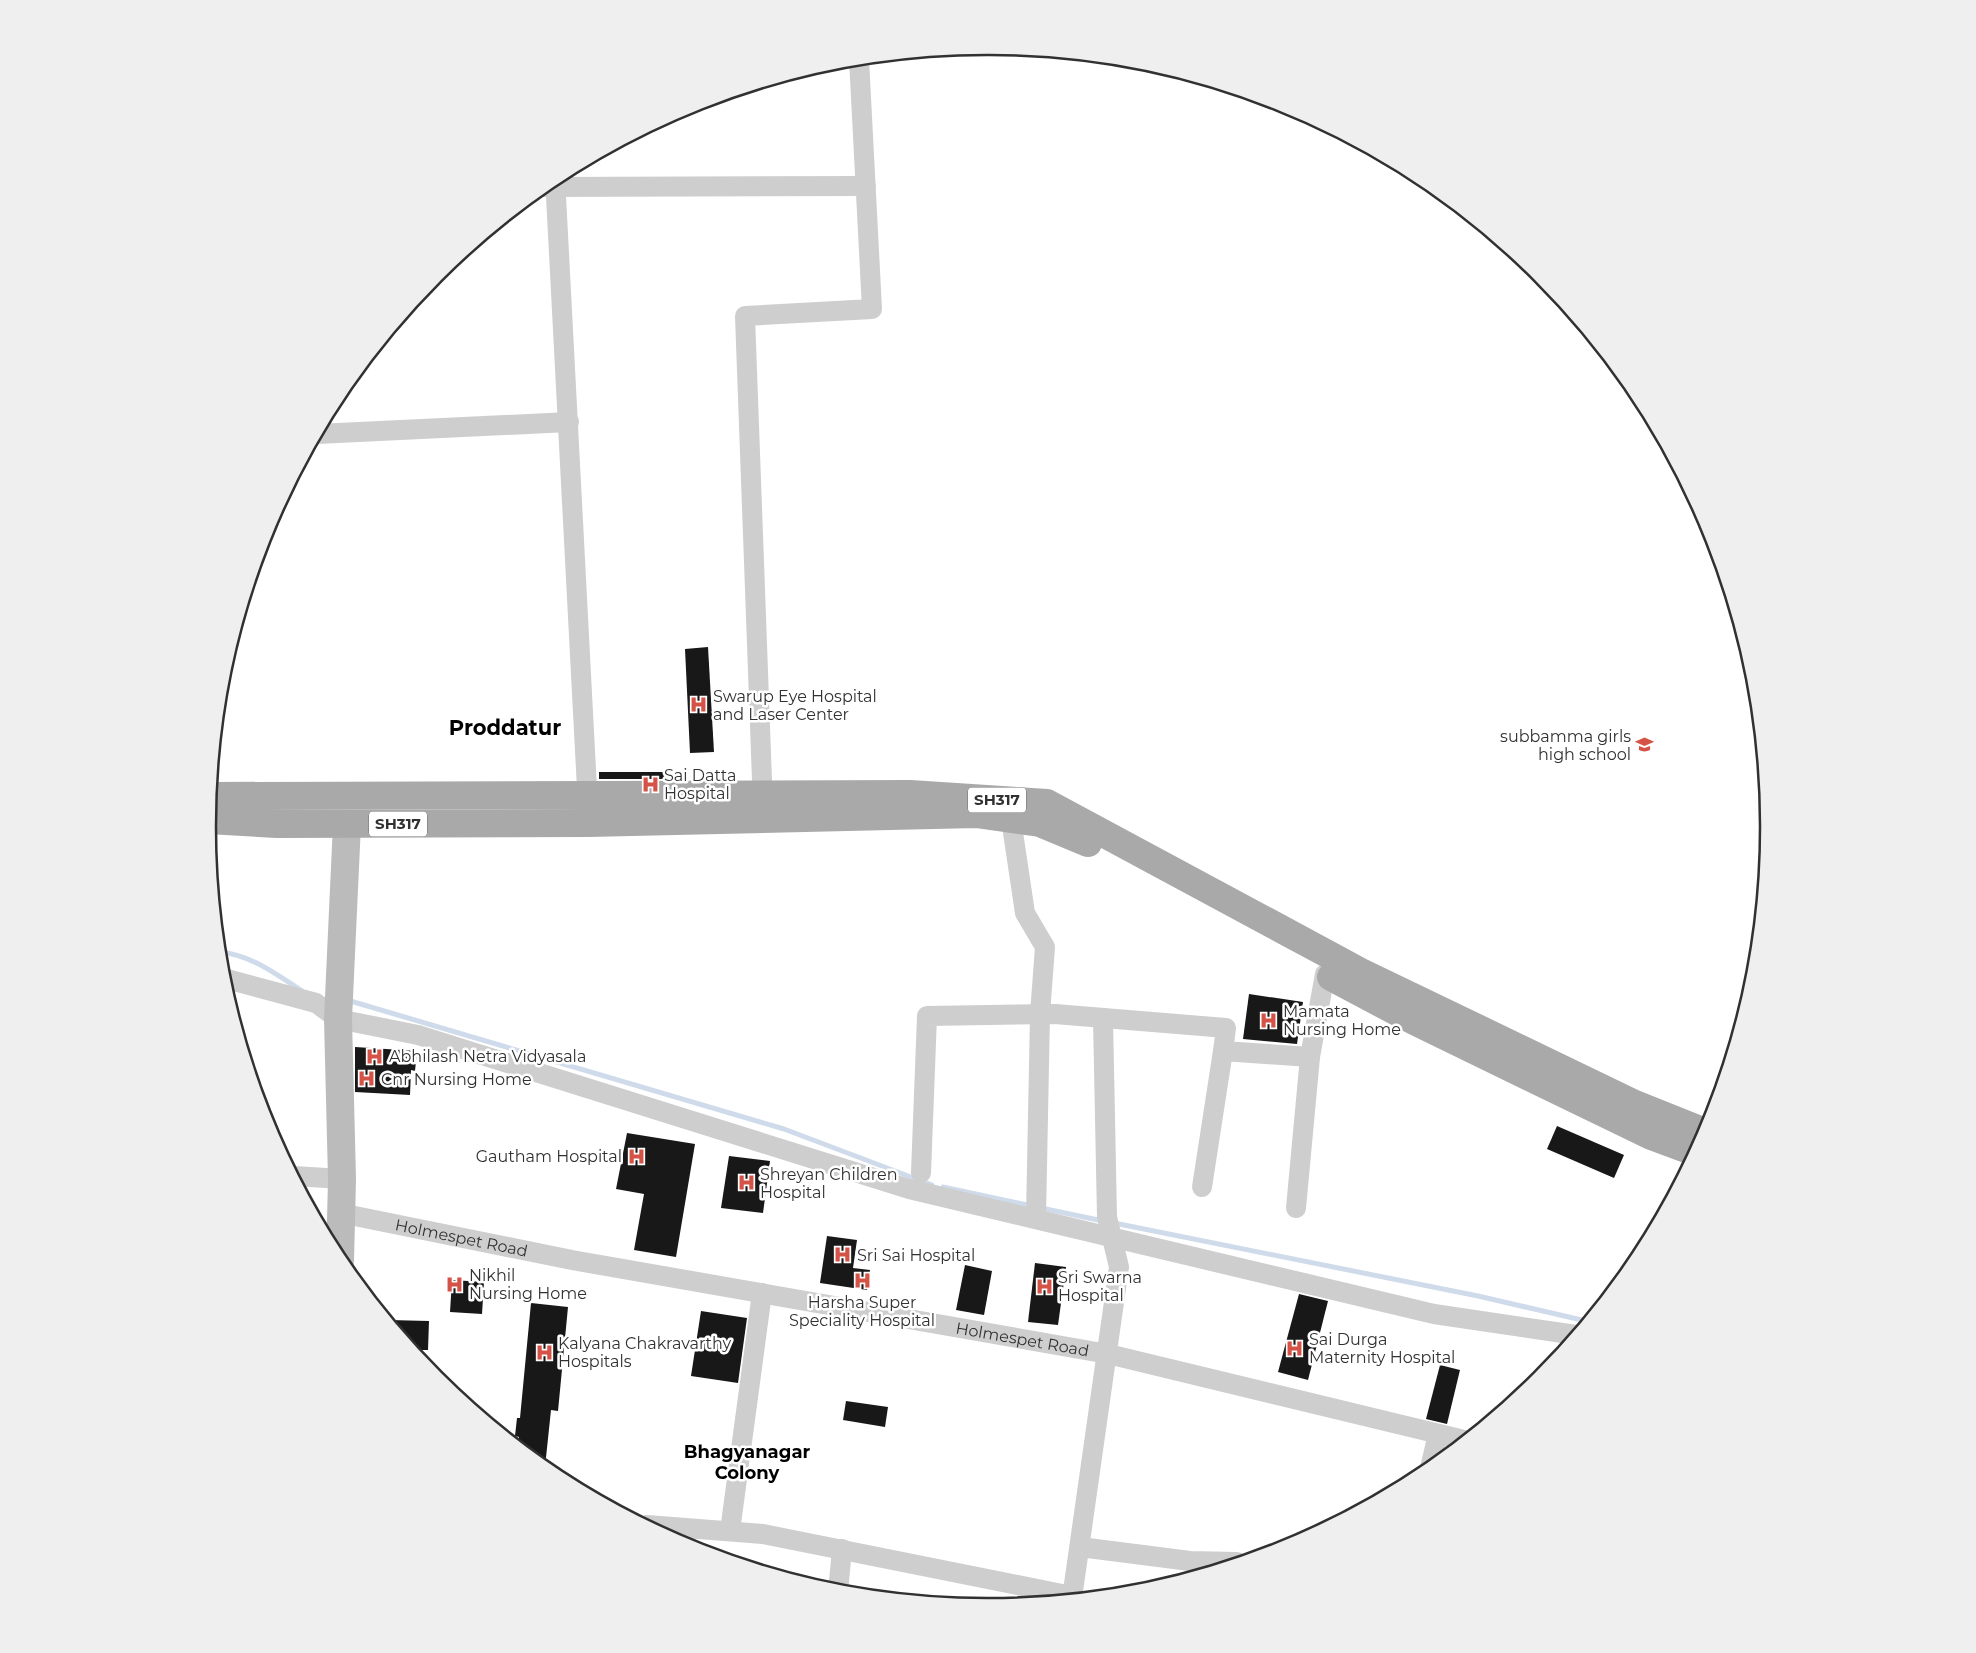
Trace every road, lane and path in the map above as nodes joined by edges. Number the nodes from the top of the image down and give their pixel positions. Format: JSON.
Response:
{"nodes":[{"id":1,"x":859,"y":66,"type":"edge"},
{"id":2,"x":560,"y":184,"type":"edge"},
{"id":3,"x":866,"y":186,"type":"junction"},
{"id":4,"x":551,"y":190,"type":"edge"},
{"id":5,"x":568,"y":422,"type":"junction"},
{"id":6,"x":325,"y":434,"type":"edge"},
{"id":7,"x":587,"y":794,"type":"junction"},
{"id":8,"x":217,"y":796,"type":"edge"},
{"id":9,"x":763,"y":806,"type":"junction"},
{"id":10,"x":1011,"y":819,"type":"junction"},
{"id":11,"x":216,"y":820,"type":"edge"},
{"id":12,"x":588,"y":823,"type":"junction"},
{"id":13,"x":347,"y":824,"type":"junction"},
{"id":14,"x":1325,"y":974,"type":"junction"},
{"id":15,"x":232,"y":980,"type":"edge"},
{"id":16,"x":1040,"y":1014,"type":"junction"},
{"id":17,"x":1103,"y":1018,"type":"junction"},
{"id":18,"x":338,"y":1019,"type":"junction"},
{"id":19,"x":1223,"y":1051,"type":"junction"},
{"id":20,"x":1310,"y":1057,"type":"junction"},
{"id":21,"x":1698,"y":1129,"type":"edge"},
{"id":22,"x":1688,"y":1150,"type":"edge"},
{"id":23,"x":921,"y":1173,"type":"dead end"},
{"id":24,"x":301,"y":1176,"type":"edge"},
{"id":25,"x":342,"y":1179,"type":"junction"},
{"id":26,"x":1202,"y":1187,"type":"dead end"},
{"id":27,"x":1296,"y":1208,"type":"dead end"},
{"id":28,"x":340,"y":1213,"type":"junction"},
{"id":29,"x":1036,"y":1218,"type":"junction"},
{"id":30,"x":1111,"y":1236,"type":"junction"},
{"id":31,"x":340,"y":1244,"type":"edge"},
{"id":32,"x":762,"y":1293,"type":"junction"},
{"id":33,"x":1570,"y":1333,"type":"edge"},
{"id":34,"x":1108,"y":1354,"type":"junction"},
{"id":35,"x":1438,"y":1434,"type":"junction"},
{"id":36,"x":1458,"y":1439,"type":"edge"},
{"id":37,"x":1433,"y":1457,"type":"edge"},
{"id":38,"x":665,"y":1526,"type":"edge"},
{"id":39,"x":730,"y":1531,"type":"junction"},
{"id":40,"x":1080,"y":1547,"type":"junction"},
{"id":41,"x":842,"y":1549,"type":"junction"},
{"id":42,"x":1221,"y":1562,"type":"edge"},
{"id":43,"x":839,"y":1583,"type":"edge"},
{"id":44,"x":1073,"y":1593,"type":"edge"},
{"id":45,"x":1058,"y":1594,"type":"edge"}],
"edges":[{"from":1,"to":3,"type":"street"},
{"from":2,"to":3,"type":"street"},
{"from":3,"to":9,"type":"street"},
{"from":4,"to":5,"type":"street"},
{"from":5,"to":6,"type":"street"},
{"from":5,"to":7,"type":"street"},
{"from":7,"to":8,"type":"main road","number":"SH317"},
{"from":7,"to":9,"type":"main road","number":"SH317"},
{"from":7,"to":12,"type":"street"},
{"from":9,"to":10,"type":"main road","number":"SH317"},
{"from":9,"to":12,"type":"main road","number":"SH317"},
{"from":9,"to":21,"type":"main road","number":"SH317"},
{"from":10,"to":14,"type":"main road","number":"SH317"},
{"from":10,"to":16,"type":"street"},
{"from":11,"to":13,"type":"main road","number":"SH317"},
{"from":12,"to":13,"type":"main road","number":"SH317"},
{"from":13,"to":18,"type":"main road"},
{"from":14,"to":20,"type":"street"},
{"from":14,"to":22,"type":"main road","number":"SH317"},
{"from":15,"to":18,"type":"street"},
{"from":16,"to":17,"type":"street"},
{"from":16,"to":23,"type":"street"},
{"from":16,"to":29,"type":"street"},
{"from":17,"to":19,"type":"street"},
{"from":17,"to":30,"type":"street"},
{"from":18,"to":25,"type":"main road"},
{"from":18,"to":29,"type":"street"},
{"from":19,"to":20,"type":"street"},
{"from":19,"to":26,"type":"street"},
{"from":20,"to":27,"type":"street"},
{"from":24,"to":25,"type":"street"},
{"from":25,"to":28,"type":"main road"},
{"from":28,"to":31,"type":"main road"},
{"from":28,"to":32,"type":"street","name":"Holmespet Road"},
{"from":29,"to":30,"type":"street"},
{"from":30,"to":33,"type":"street"},
{"from":30,"to":34,"type":"street"},
{"from":32,"to":34,"type":"street","name":"Holmespet Road"},
{"from":32,"to":39,"type":"street"},
{"from":34,"to":35,"type":"street","name":"Holmespet Road"},
{"from":34,"to":40,"type":"street"},
{"from":35,"to":36,"type":"street","name":"Holmespet Road"},
{"from":35,"to":37,"type":"street"},
{"from":38,"to":39,"type":"street"},
{"from":39,"to":41,"type":"street"},
{"from":40,"to":42,"type":"street"},
{"from":40,"to":44,"type":"street"},
{"from":41,"to":43,"type":"street"},
{"from":41,"to":45,"type":"street"}]}
